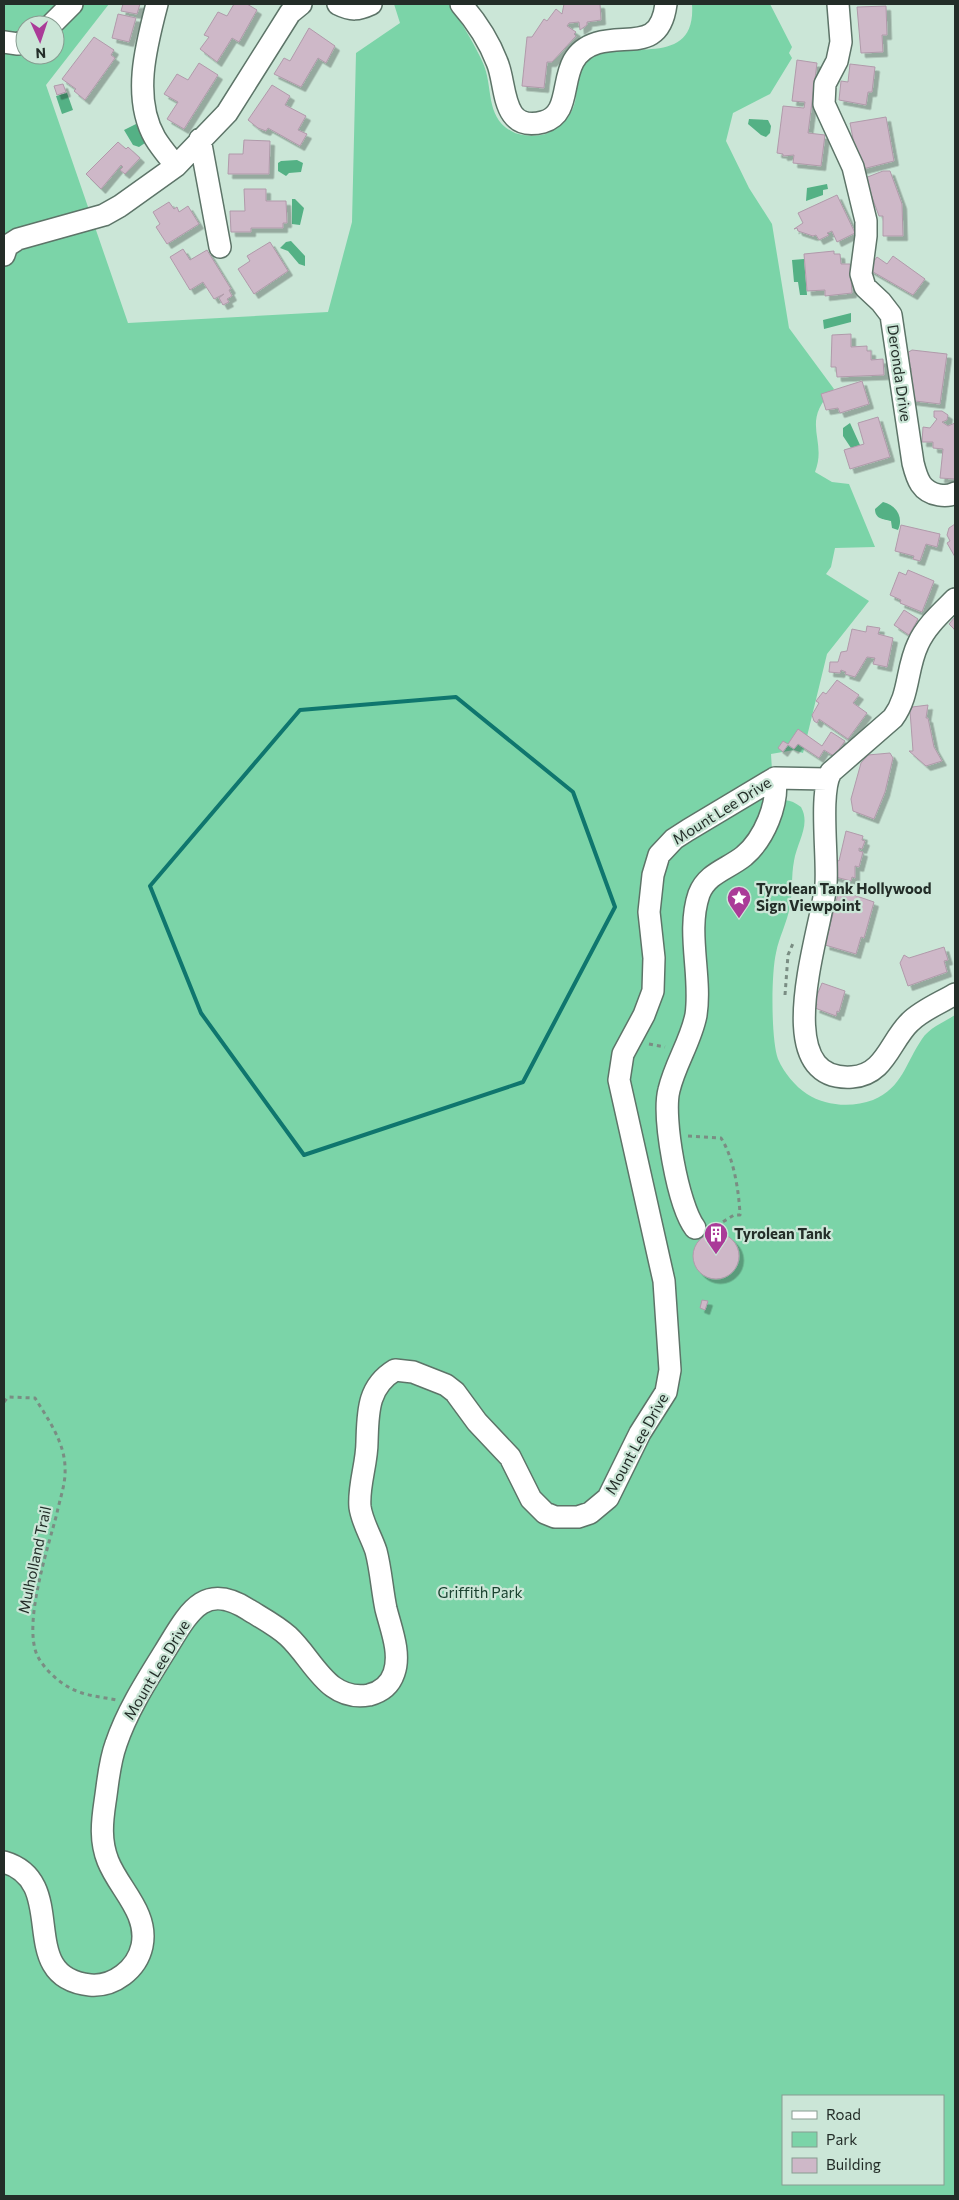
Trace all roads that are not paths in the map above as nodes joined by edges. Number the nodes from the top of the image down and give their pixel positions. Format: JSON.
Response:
{"nodes":[{"id":1,"x":72,"y":4,"type":"edge"},
{"id":2,"x":157,"y":4,"type":"edge"},
{"id":3,"x":301,"y":4,"type":"edge"},
{"id":4,"x":338,"y":4,"type":"edge"},
{"id":5,"x":371,"y":4,"type":"edge"},
{"id":6,"x":461,"y":4,"type":"edge"},
{"id":7,"x":666,"y":4,"type":"edge"},
{"id":8,"x":838,"y":4,"type":"edge"},
{"id":9,"x":60,"y":15,"type":"edge"},
{"id":10,"x":200,"y":139,"type":"junction"},
{"id":11,"x":176,"y":166,"type":"junction"},
{"id":12,"x":220,"y":247,"type":"dead end"},
{"id":13,"x":4,"y":254,"type":"edge"},
{"id":14,"x":955,"y":493,"type":"edge"},
{"id":15,"x":955,"y":599,"type":"edge"},
{"id":16,"x":775,"y":778,"type":"junction"},
{"id":17,"x":827,"y":779,"type":"junction"},
{"id":18,"x":955,"y":994,"type":"edge"},
{"id":19,"x":695,"y":1228,"type":"road end"},
{"id":20,"x":4,"y":1862,"type":"edge"}],
"edges":[{"from":1,"to":9,"type":"street"},
{"from":2,"to":11,"type":"street"},
{"from":3,"to":10,"type":"street"},
{"from":4,"to":5,"type":"street"},
{"from":6,"to":7,"type":"street"},
{"from":8,"to":14,"type":"street","name":"Deronda Drive"},
{"from":10,"to":11,"type":"street"},
{"from":10,"to":12,"type":"street"},
{"from":11,"to":13,"type":"street"},
{"from":15,"to":17,"type":"street"},
{"from":16,"to":17,"type":"street","name":"Mount Lee Drive"},
{"from":16,"to":19,"type":"street"},
{"from":16,"to":20,"type":"street","name":"Mount Lee Drive"},
{"from":17,"to":18,"type":"street"}]}
